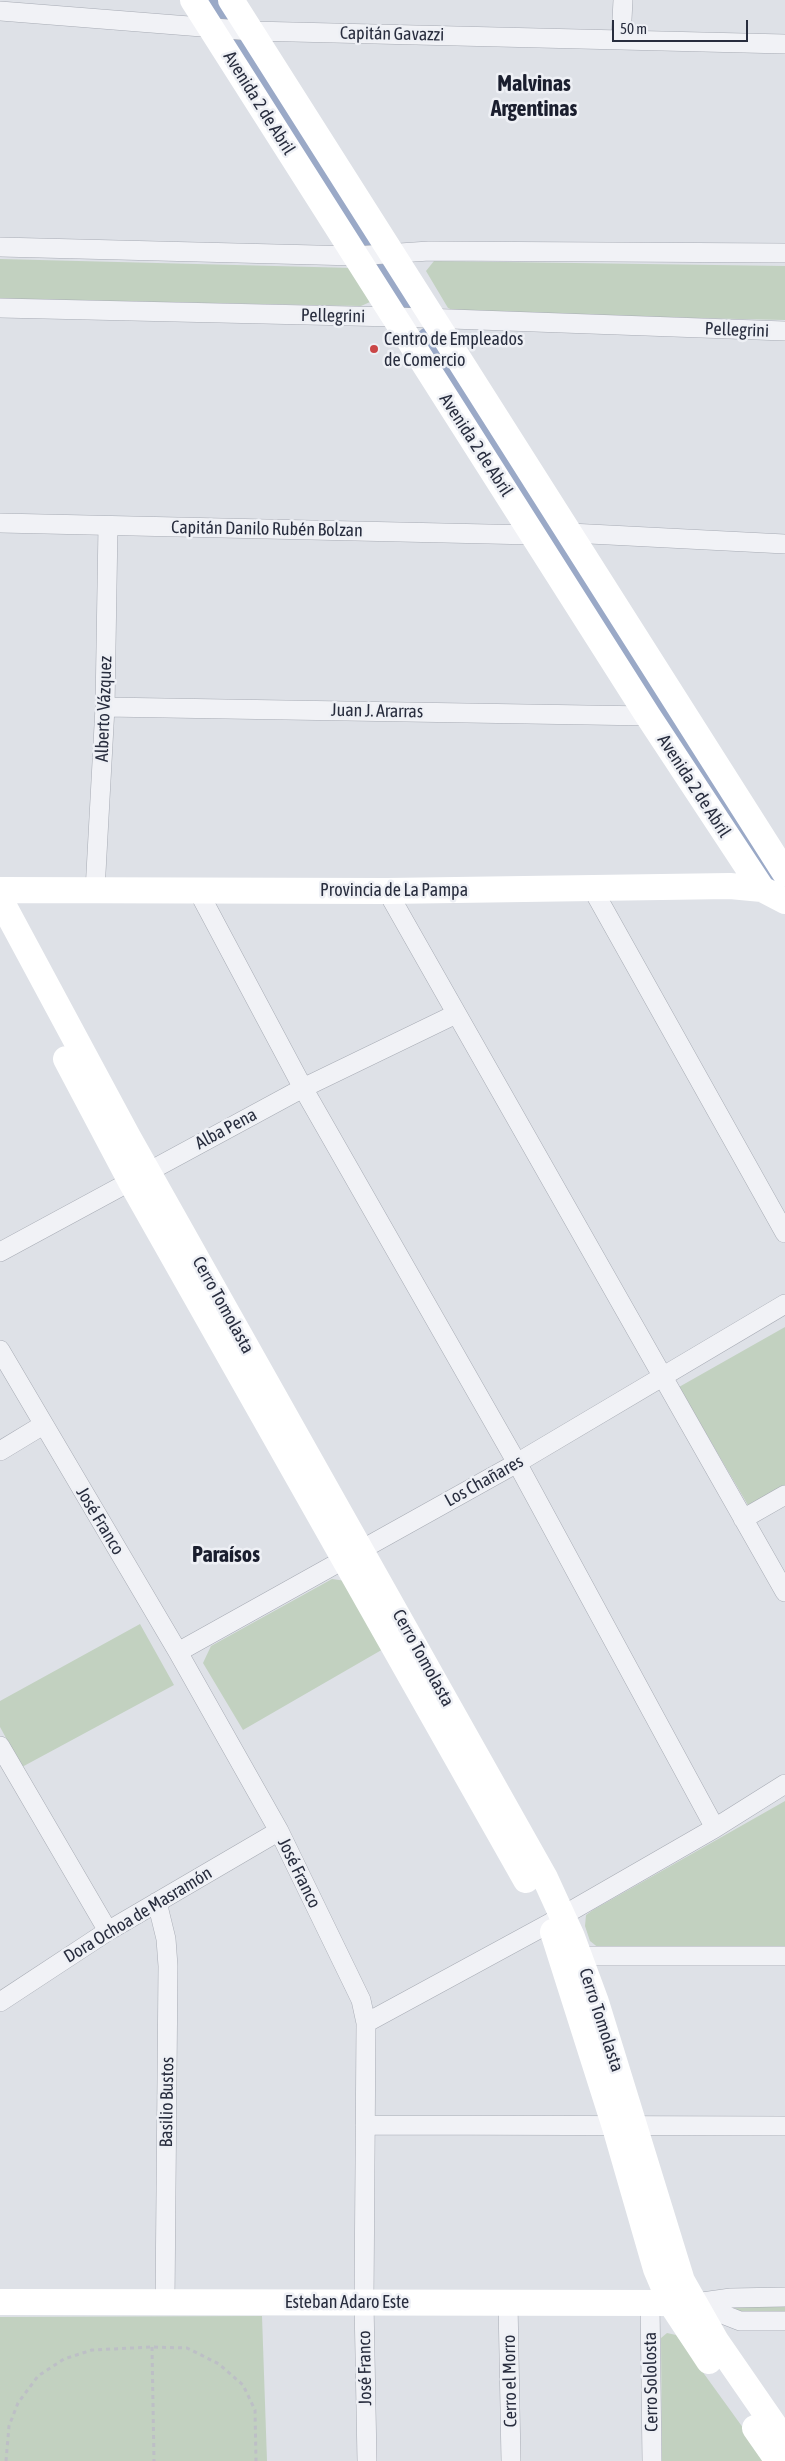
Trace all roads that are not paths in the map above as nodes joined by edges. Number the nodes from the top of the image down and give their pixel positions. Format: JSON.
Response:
{"nodes":[{"id":1,"x":193,"y":0,"type":"edge"},
{"id":2,"x":231,"y":0,"type":"edge"},
{"id":3,"x":623,"y":0,"type":"edge"},
{"id":4,"x":0,"y":11,"type":"edge"},
{"id":5,"x":212,"y":29,"type":"junction"},
{"id":6,"x":252,"y":31,"type":"junction"},
{"id":7,"x":621,"y":39,"type":"junction"},
{"id":8,"x":785,"y":44,"type":"edge"},
{"id":9,"x":0,"y":247,"type":"edge"},
{"id":10,"x":785,"y":253,"type":"edge"},
{"id":11,"x":392,"y":254,"type":"junction"},
{"id":12,"x":356,"y":256,"type":"junction"},
{"id":13,"x":0,"y":308,"type":"edge"},
{"id":14,"x":395,"y":317,"type":"junction"},
{"id":15,"x":434,"y":320,"type":"junction"},
{"id":16,"x":785,"y":332,"type":"edge"},
{"id":17,"x":0,"y":523,"type":"edge"},
{"id":18,"x":108,"y":526,"type":"junction"},
{"id":19,"x":570,"y":533,"type":"junction"},
{"id":20,"x":533,"y":535,"type":"junction"},
{"id":21,"x":785,"y":544,"type":"edge"},
{"id":22,"x":105,"y":707,"type":"junction"},
{"id":23,"x":648,"y":716,"type":"junction"},
{"id":24,"x":785,"y":873,"type":"edge"},
{"id":25,"x":592,"y":888,"type":"junction"},
{"id":26,"x":197,"y":889,"type":"junction"},
{"id":27,"x":762,"y":889,"type":"junction"},
{"id":28,"x":0,"y":890,"type":"edge"},
{"id":29,"x":96,"y":891,"type":"junction"},
{"id":30,"x":387,"y":891,"type":"junction"},
{"id":31,"x":0,"y":899,"type":"edge"},
{"id":32,"x":785,"y":901,"type":"edge"},
{"id":33,"x":0,"y":935,"type":"edge"},
{"id":34,"x":456,"y":1014,"type":"junction"},
{"id":35,"x":303,"y":1088,"type":"junction"},
{"id":36,"x":139,"y":1176,"type":"junction"},
{"id":37,"x":785,"y":1233,"type":"edge"},
{"id":38,"x":0,"y":1252,"type":"edge"},
{"id":39,"x":785,"y":1304,"type":"edge"},
{"id":40,"x":0,"y":1350,"type":"edge"},
{"id":41,"x":661,"y":1376,"type":"junction"},
{"id":42,"x":43,"y":1425,"type":"junction"},
{"id":43,"x":0,"y":1451,"type":"edge"},
{"id":44,"x":517,"y":1464,"type":"junction"},
{"id":45,"x":785,"y":1495,"type":"edge"},
{"id":46,"x":743,"y":1519,"type":"junction"},
{"id":47,"x":353,"y":1554,"type":"junction"},
{"id":48,"x":785,"y":1592,"type":"edge"},
{"id":49,"x":178,"y":1652,"type":"junction"},
{"id":50,"x":0,"y":1746,"type":"edge"},
{"id":51,"x":785,"y":1784,"type":"edge"},
{"id":52,"x":715,"y":1828,"type":"junction"},
{"id":53,"x":278,"y":1831,"type":"junction"},
{"id":54,"x":157,"y":1902,"type":"junction"},
{"id":55,"x":556,"y":1920,"type":"junction"},
{"id":56,"x":108,"y":1931,"type":"junction"},
{"id":57,"x":570,"y":1956,"type":"junction"},
{"id":58,"x":785,"y":1956,"type":"edge"},
{"id":59,"x":0,"y":2002,"type":"edge"},
{"id":60,"x":366,"y":2023,"type":"junction"},
{"id":61,"x":365,"y":2124,"type":"junction"},
{"id":62,"x":785,"y":2126,"type":"edge"},
{"id":63,"x":625,"y":2127,"type":"junction"},
{"id":64,"x":785,"y":2297,"type":"edge"},
{"id":65,"x":0,"y":2302,"type":"edge"},
{"id":66,"x":364,"y":2302,"type":"junction"},
{"id":67,"x":508,"y":2302,"type":"junction"},
{"id":68,"x":671,"y":2302,"type":"junction"},
{"id":69,"x":165,"y":2303,"type":"junction"},
{"id":70,"x":785,"y":2322,"type":"edge"},
{"id":71,"x":785,"y":2441,"type":"edge"},
{"id":72,"x":367,"y":2461,"type":"edge"},
{"id":73,"x":511,"y":2461,"type":"edge"},
{"id":74,"x":652,"y":2461,"type":"edge"},
{"id":75,"x":778,"y":2461,"type":"edge"}],
"edges":[{"from":1,"to":5,"type":"street","name":"Avenida 2 de Abril"},
{"from":2,"to":6,"type":"street","name":"Avenida 2 de Abril"},
{"from":3,"to":7,"type":"street"},
{"from":4,"to":5,"type":"street","name":"Capitán Gavazzi"},
{"from":5,"to":6,"type":"street","name":"Capitán Gavazzi"},
{"from":5,"to":12,"type":"street","name":"Avenida 2 de Abril"},
{"from":6,"to":7,"type":"street","name":"Capitán Gavazzi"},
{"from":6,"to":11,"type":"street","name":"Avenida 2 de Abril"},
{"from":7,"to":8,"type":"street","name":"Capitán Gavazzi"},
{"from":9,"to":12,"type":"street"},
{"from":10,"to":11,"type":"street"},
{"from":11,"to":12,"type":"street"},
{"from":11,"to":15,"type":"street","name":"Avenida 2 de Abril"},
{"from":12,"to":14,"type":"street","name":"Avenida 2 de Abril"},
{"from":13,"to":14,"type":"street","name":"Pellegrini"},
{"from":14,"to":15,"type":"street","name":"Pellegrini"},
{"from":14,"to":20,"type":"street","name":"Avenida 2 de Abril"},
{"from":15,"to":16,"type":"street","name":"Pellegrini"},
{"from":15,"to":19,"type":"street","name":"Avenida 2 de Abril"},
{"from":17,"to":18,"type":"street","name":"Capitán Danilo Rubén Bolzan"},
{"from":18,"to":20,"type":"street","name":"Capitán Danilo Rubén Bolzan"},
{"from":18,"to":22,"type":"street","name":"Alberto Vázquez"},
{"from":19,"to":21,"type":"street"},
{"from":19,"to":24,"type":"street","name":"Avenida 2 de Abril"},
{"from":20,"to":23,"type":"street","name":"Avenida 2 de Abril"},
{"from":22,"to":23,"type":"street","name":"Juan J. Ararras"},
{"from":22,"to":29,"type":"street","name":"Alberto Vázquez"},
{"from":23,"to":27,"type":"street","name":"Avenida 2 de Abril"},
{"from":25,"to":27,"type":"street","name":"Provincia de La Pampa"},
{"from":25,"to":30,"type":"street","name":"Provincia de La Pampa"},
{"from":25,"to":37,"type":"street"},
{"from":26,"to":29,"type":"street","name":"Provincia de La Pampa"},
{"from":26,"to":30,"type":"street","name":"Provincia de La Pampa"},
{"from":26,"to":35,"type":"street"},
{"from":27,"to":32,"type":"street","name":"Provincia de La Pampa"},
{"from":28,"to":29,"type":"street","name":"Provincia de La Pampa"},
{"from":30,"to":34,"type":"street"},
{"from":31,"to":36,"type":"street","name":"Cerro Tomolasta"},
{"from":33,"to":36,"type":"street","name":"Cerro Tomolasta"},
{"from":34,"to":35,"type":"street","name":"Alba Pena"},
{"from":34,"to":41,"type":"street"},
{"from":35,"to":36,"type":"street","name":"Alba Pena"},
{"from":35,"to":44,"type":"street"},
{"from":36,"to":38,"type":"street","name":"Alba Pena"},
{"from":36,"to":47,"type":"street","name":"Cerro Tomolasta"},
{"from":39,"to":41,"type":"street","name":"Los Chañares"},
{"from":40,"to":42,"type":"street","name":"José Franco"},
{"from":41,"to":44,"type":"street","name":"Los Chañares"},
{"from":41,"to":46,"type":"street"},
{"from":42,"to":43,"type":"street"},
{"from":42,"to":49,"type":"street","name":"José Franco"},
{"from":44,"to":47,"type":"street","name":"Los Chañares"},
{"from":44,"to":52,"type":"street"},
{"from":45,"to":46,"type":"street"},
{"from":46,"to":48,"type":"street"},
{"from":47,"to":49,"type":"street","name":"Los Chañares"},
{"from":47,"to":55,"type":"street","name":"Cerro Tomolasta"},
{"from":49,"to":53,"type":"street","name":"José Franco"},
{"from":50,"to":56,"type":"street"},
{"from":51,"to":52,"type":"street"},
{"from":52,"to":55,"type":"street"},
{"from":53,"to":54,"type":"street","name":"Dora Ochoa de Masramón"},
{"from":53,"to":60,"type":"street","name":"José Franco"},
{"from":54,"to":56,"type":"street","name":"Dora Ochoa de Masramón"},
{"from":54,"to":69,"type":"street","name":"Basilio Bustos"},
{"from":55,"to":57,"type":"street","name":"Cerro Tomolasta"},
{"from":55,"to":60,"type":"street"},
{"from":56,"to":59,"type":"street","name":"Dora Ochoa de Masramón"},
{"from":57,"to":58,"type":"street"},
{"from":57,"to":63,"type":"street","name":"Cerro Tomolasta"},
{"from":60,"to":61,"type":"street","name":"José Franco"},
{"from":61,"to":63,"type":"street"},
{"from":61,"to":66,"type":"street","name":"José Franco"},
{"from":62,"to":63,"type":"street"},
{"from":63,"to":68,"type":"street","name":"Cerro Tomolasta"},
{"from":64,"to":68,"type":"street","name":"Esteban Adaro Este"},
{"from":65,"to":69,"type":"street","name":"Esteban Adaro Este"},
{"from":66,"to":67,"type":"street","name":"Esteban Adaro Este"},
{"from":66,"to":69,"type":"street","name":"Esteban Adaro Este"},
{"from":66,"to":72,"type":"street","name":"José Franco"},
{"from":67,"to":68,"type":"street","name":"Esteban Adaro Este"},
{"from":67,"to":73,"type":"street","name":"Cerro el Morro"},
{"from":68,"to":70,"type":"street","name":"Esteban Adaro Este"},
{"from":68,"to":71,"type":"street","name":"Cerro Tomolasta"},
{"from":68,"to":74,"type":"street","name":"Cerro Sololosta"},
{"from":68,"to":75,"type":"street","name":"Cerro Tomolasta"}]}
